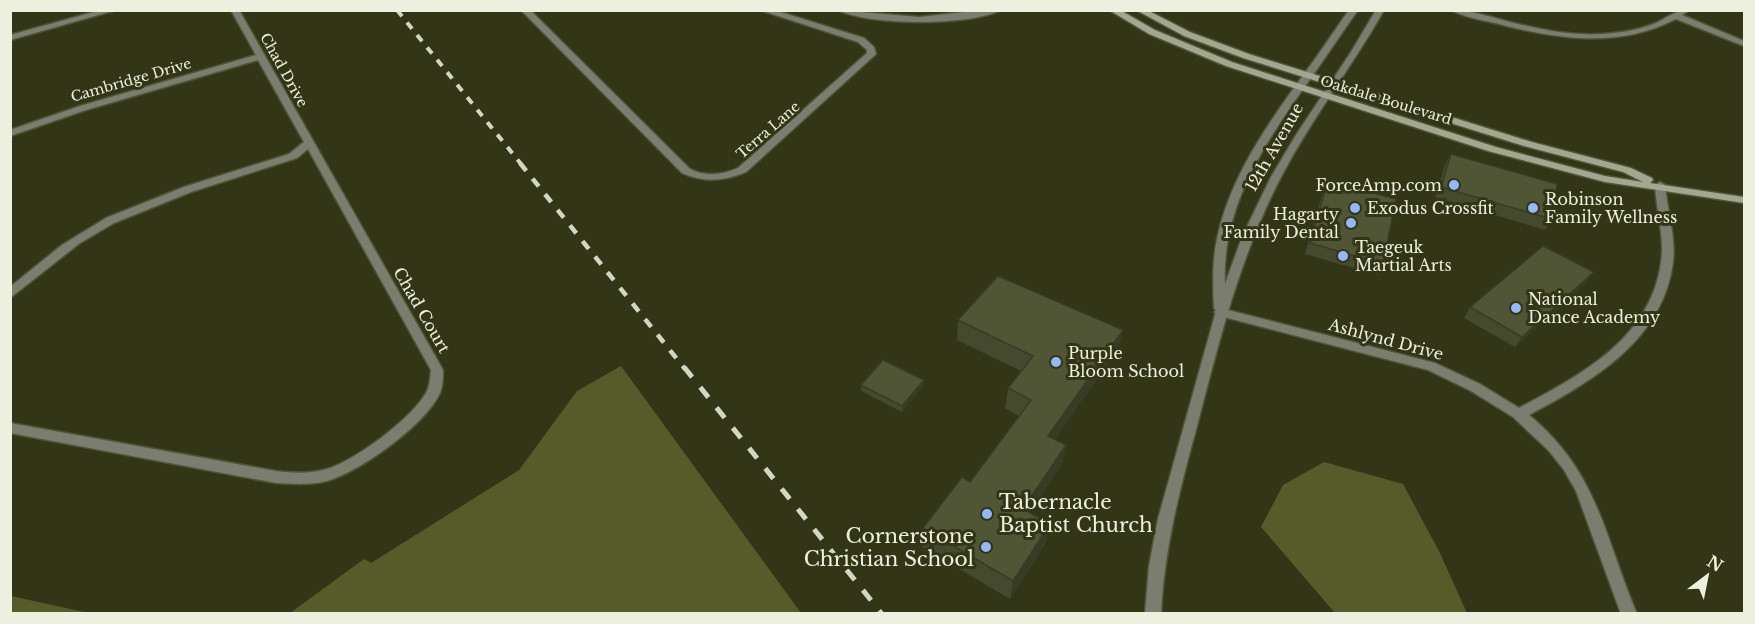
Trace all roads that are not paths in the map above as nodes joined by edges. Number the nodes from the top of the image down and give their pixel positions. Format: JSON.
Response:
{"nodes":[{"id":1,"x":62,"y":10,"type":"edge"},
{"id":2,"x":112,"y":10,"type":"edge"},
{"id":3,"x":235,"y":10,"type":"edge"},
{"id":4,"x":525,"y":10,"type":"edge"},
{"id":5,"x":764,"y":10,"type":"edge"},
{"id":6,"x":798,"y":10,"type":"edge"},
{"id":7,"x":842,"y":10,"type":"edge"},
{"id":8,"x":997,"y":10,"type":"edge"},
{"id":9,"x":1113,"y":10,"type":"edge"},
{"id":10,"x":1140,"y":10,"type":"edge"},
{"id":11,"x":1354,"y":10,"type":"edge"},
{"id":12,"x":1380,"y":10,"type":"edge"},
{"id":13,"x":1455,"y":10,"type":"edge"},
{"id":14,"x":1686,"y":10,"type":"edge"},
{"id":15,"x":1677,"y":16,"type":"junction"},
{"id":16,"x":788,"y":18,"type":"junction"},
{"id":17,"x":72,"y":21,"type":"junction"},
{"id":18,"x":10,"y":38,"type":"edge"},
{"id":19,"x":1744,"y":44,"type":"edge"},
{"id":20,"x":261,"y":56,"type":"junction"},
{"id":21,"x":1308,"y":76,"type":"junction"},
{"id":22,"x":1334,"y":84,"type":"junction"},
{"id":23,"x":1298,"y":88,"type":"junction"},
{"id":24,"x":1325,"y":97,"type":"junction"},
{"id":25,"x":10,"y":133,"type":"edge"},
{"id":26,"x":309,"y":143,"type":"junction"},
{"id":27,"x":1660,"y":185,"type":"junction"},
{"id":28,"x":1744,"y":200,"type":"edge"},
{"id":29,"x":10,"y":294,"type":"edge"},
{"id":30,"x":1220,"y":312,"type":"junction"},
{"id":31,"x":1519,"y":414,"type":"junction"},
{"id":32,"x":10,"y":428,"type":"edge"},
{"id":33,"x":1153,"y":614,"type":"edge"},
{"id":34,"x":1629,"y":614,"type":"edge"}],
"edges":[{"from":1,"to":17,"type":"street"},
{"from":2,"to":17,"type":"street"},
{"from":3,"to":20,"type":"street","name":"Chad Drive"},
{"from":4,"to":16,"type":"street","name":"Terra Lane"},
{"from":5,"to":16,"type":"street","name":"Terra Lane"},
{"from":6,"to":16,"type":"street"},
{"from":7,"to":8,"type":"street"},
{"from":9,"to":23,"type":"main road","name":"Oakdale Boulevard"},
{"from":10,"to":21,"type":"main road","name":"Oakdale Boulevard"},
{"from":11,"to":21,"type":"street","name":"12th Avenue"},
{"from":12,"to":22,"type":"street","name":"12th Avenue"},
{"from":13,"to":15,"type":"street"},
{"from":14,"to":15,"type":"street"},
{"from":15,"to":19,"type":"street"},
{"from":17,"to":18,"type":"street"},
{"from":20,"to":25,"type":"street","name":"Cambridge Drive"},
{"from":20,"to":26,"type":"street","name":"Chad Drive"},
{"from":21,"to":22,"type":"main road","name":"Oakdale Boulevard"},
{"from":21,"to":23,"type":"street","name":"12th Avenue"},
{"from":22,"to":24,"type":"street","name":"12th Avenue"},
{"from":22,"to":27,"type":"main road","name":"Oakdale Boulevard"},
{"from":23,"to":24,"type":"main road","name":"Oakdale Boulevard"},
{"from":23,"to":30,"type":"street","name":"12th Avenue"},
{"from":24,"to":27,"type":"main road","name":"Oakdale Boulevard"},
{"from":24,"to":30,"type":"street","name":"12th Avenue"},
{"from":26,"to":29,"type":"street"},
{"from":26,"to":32,"type":"street","name":"Chad Court"},
{"from":27,"to":28,"type":"main road","name":"Oakdale Boulevard"},
{"from":27,"to":31,"type":"street"},
{"from":30,"to":31,"type":"street","name":"Ashlynd Drive"},
{"from":30,"to":33,"type":"street","name":"12th Avenue"},
{"from":31,"to":34,"type":"street","name":"Ashlynd Drive"}]}
